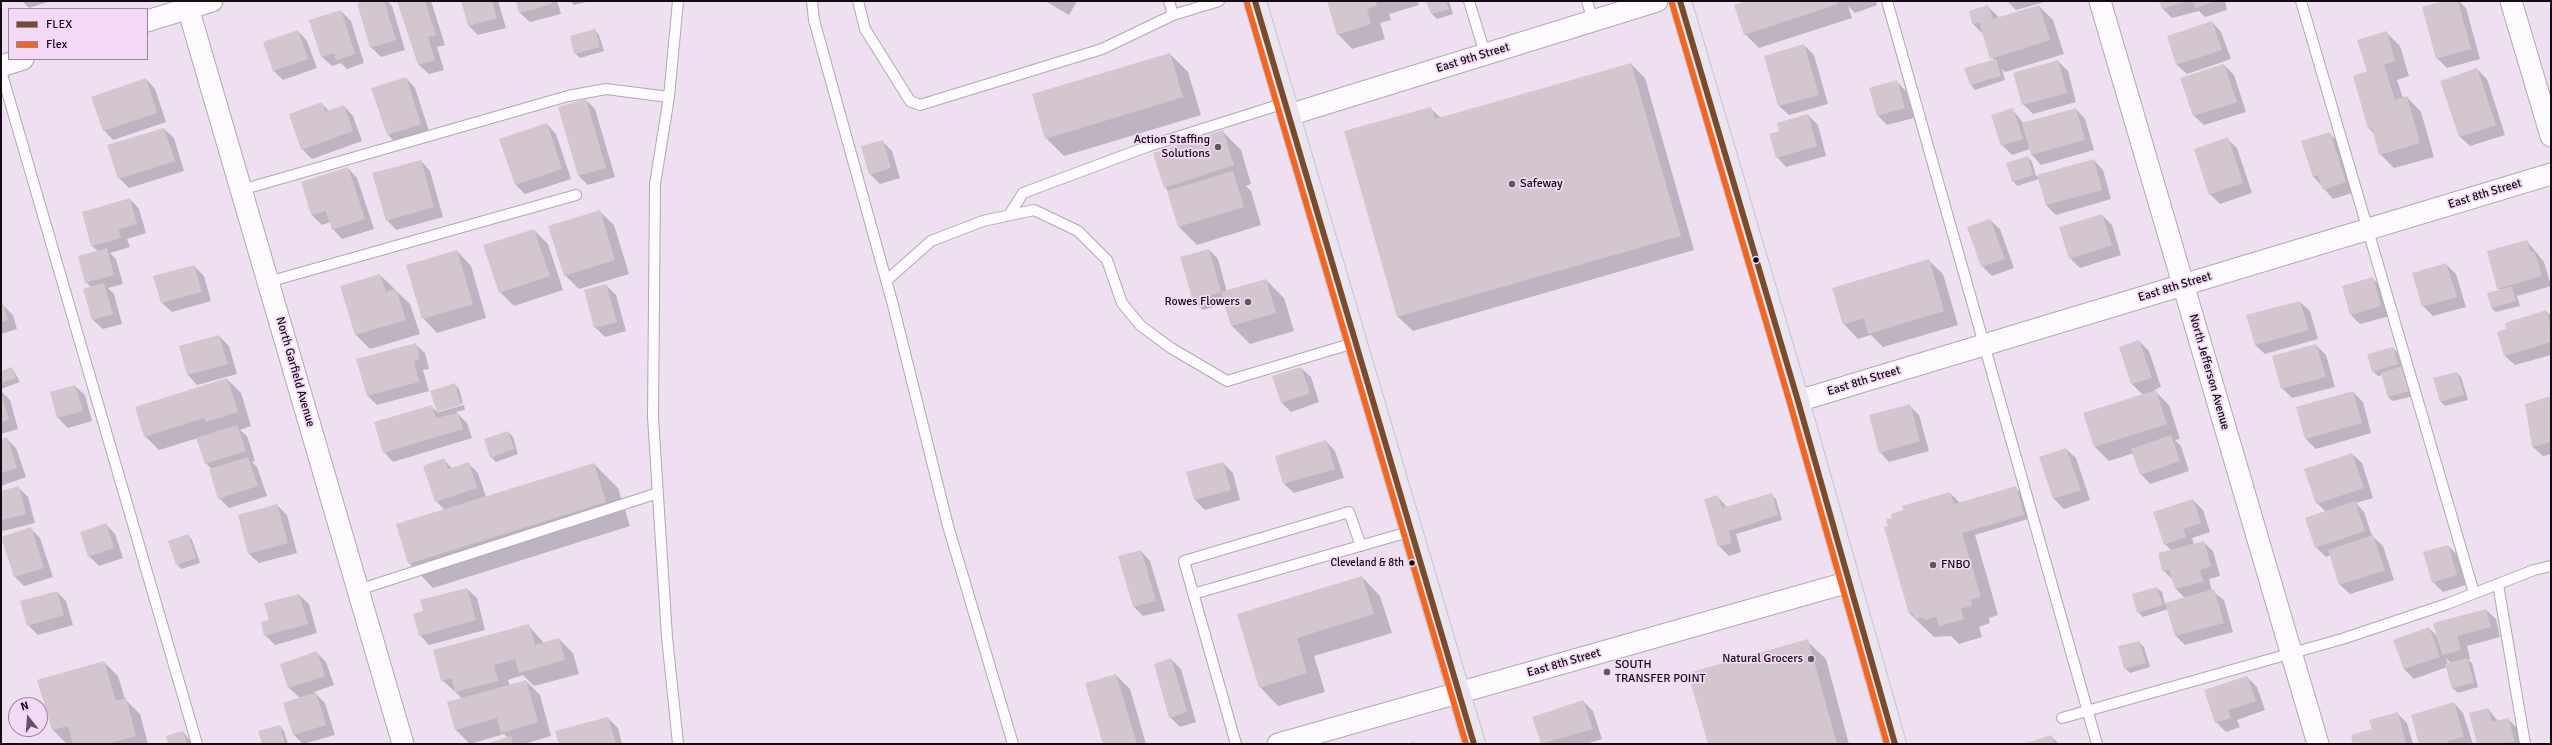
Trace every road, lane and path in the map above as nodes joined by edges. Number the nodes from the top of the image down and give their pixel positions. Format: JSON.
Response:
{"nodes":[{"id":1,"x":212,"y":1,"type":"edge"},
{"id":2,"x":678,"y":1,"type":"edge"},
{"id":3,"x":812,"y":1,"type":"edge"},
{"id":4,"x":858,"y":1,"type":"edge"},
{"id":5,"x":1169,"y":1,"type":"edge"},
{"id":6,"x":1219,"y":1,"type":"edge"},
{"id":7,"x":1255,"y":1,"type":"edge"},
{"id":8,"x":1469,"y":1,"type":"edge"},
{"id":9,"x":1587,"y":1,"type":"edge"},
{"id":10,"x":1657,"y":1,"type":"edge"},
{"id":11,"x":1680,"y":1,"type":"edge"},
{"id":12,"x":1887,"y":1,"type":"edge"},
{"id":13,"x":2100,"y":1,"type":"edge"},
{"id":14,"x":2301,"y":1,"type":"edge"},
{"id":15,"x":2511,"y":1,"type":"edge"},
{"id":16,"x":187,"y":5,"type":"edge"},
{"id":17,"x":1173,"y":15,"type":"junction"},
{"id":18,"x":148,"y":21,"type":"edge"},
{"id":19,"x":1593,"y":21,"type":"junction"},
{"id":20,"x":1485,"y":54,"type":"junction"},
{"id":21,"x":20,"y":60,"type":"edge"},
{"id":22,"x":1,"y":66,"type":"edge"},
{"id":23,"x":1,"y":71,"type":"edge"},
{"id":24,"x":669,"y":97,"type":"junction"},
{"id":25,"x":1287,"y":109,"type":"junction"},
{"id":26,"x":2551,"y":136,"type":"edge"},
{"id":27,"x":2551,"y":174,"type":"edge"},
{"id":28,"x":241,"y":190,"type":"junction"},
{"id":29,"x":576,"y":195,"type":"dead end"},
{"id":30,"x":1009,"y":215,"type":"junction"},
{"id":31,"x":2368,"y":229,"type":"junction"},
{"id":32,"x":886,"y":281,"type":"junction"},
{"id":33,"x":268,"y":282,"type":"junction"},
{"id":34,"x":2184,"y":285,"type":"junction"},
{"id":35,"x":1354,"y":343,"type":"junction"},
{"id":36,"x":1984,"y":345,"type":"junction"},
{"id":37,"x":1798,"y":401,"type":"junction"},
{"id":38,"x":658,"y":493,"type":"junction"},
{"id":39,"x":1412,"y":531,"type":"junction"},
{"id":40,"x":1361,"y":546,"type":"junction"},
{"id":41,"x":2551,"y":566,"type":"edge"},
{"id":42,"x":1849,"y":582,"type":"junction"},
{"id":43,"x":2498,"y":584,"type":"junction"},
{"id":44,"x":358,"y":590,"type":"junction"},
{"id":45,"x":1193,"y":594,"type":"junction"},
{"id":46,"x":2474,"y":594,"type":"junction"},
{"id":47,"x":2292,"y":653,"type":"junction"},
{"id":48,"x":1459,"y":693,"type":"junction"},
{"id":49,"x":2087,"y":711,"type":"junction"},
{"id":50,"x":2062,"y":718,"type":"dead end"},
{"id":51,"x":197,"y":744,"type":"edge"},
{"id":52,"x":403,"y":744,"type":"edge"},
{"id":53,"x":678,"y":744,"type":"edge"},
{"id":54,"x":1013,"y":744,"type":"edge"},
{"id":55,"x":1236,"y":744,"type":"edge"},
{"id":56,"x":1278,"y":744,"type":"edge"},
{"id":57,"x":1474,"y":744,"type":"edge"},
{"id":58,"x":1895,"y":744,"type":"edge"},
{"id":59,"x":2097,"y":744,"type":"edge"},
{"id":60,"x":2318,"y":744,"type":"edge"},
{"id":61,"x":2525,"y":744,"type":"edge"}],
"edges":[{"from":1,"to":16,"type":"street"},
{"from":2,"to":24,"type":"lane"},
{"from":3,"to":32,"type":"lane"},
{"from":4,"to":17,"type":"lane"},
{"from":5,"to":17,"type":"lane"},
{"from":6,"to":17,"type":"lane"},
{"from":7,"to":25,"type":"highway"},
{"from":8,"to":20,"type":"lane"},
{"from":9,"to":19,"type":"lane"},
{"from":10,"to":19,"type":"street","name":"East 9th Street"},
{"from":11,"to":37,"type":"highway"},
{"from":12,"to":36,"type":"lane"},
{"from":13,"to":34,"type":"street","name":"North Jefferson Avenue"},
{"from":14,"to":31,"type":"lane"},
{"from":15,"to":26,"type":"street"},
{"from":16,"to":18,"type":"street"},
{"from":16,"to":28,"type":"street","name":"North Garfield Avenue"},
{"from":19,"to":20,"type":"street","name":"East 9th Street"},
{"from":20,"to":25,"type":"street","name":"East 9th Street"},
{"from":21,"to":22,"type":"street"},
{"from":23,"to":51,"type":"lane"},
{"from":24,"to":28,"type":"lane"},
{"from":24,"to":38,"type":"lane"},
{"from":25,"to":30,"type":"lane"},
{"from":25,"to":35,"type":"highway"},
{"from":27,"to":31,"type":"street","name":"East 8th Street"},
{"from":28,"to":33,"type":"street","name":"North Garfield Avenue"},
{"from":29,"to":33,"type":"lane"},
{"from":30,"to":32,"type":"lane"},
{"from":30,"to":35,"type":"lane"},
{"from":31,"to":34,"type":"street","name":"East 8th Street"},
{"from":31,"to":46,"type":"lane"},
{"from":32,"to":54,"type":"lane"},
{"from":33,"to":44,"type":"street","name":"North Garfield Avenue"},
{"from":34,"to":36,"type":"street","name":"East 8th Street"},
{"from":34,"to":47,"type":"street","name":"North Jefferson Avenue"},
{"from":35,"to":39,"type":"highway"},
{"from":36,"to":37,"type":"street","name":"East 8th Street"},
{"from":36,"to":49,"type":"lane"},
{"from":37,"to":42,"type":"highway"},
{"from":38,"to":44,"type":"lane"},
{"from":38,"to":53,"type":"lane"},
{"from":39,"to":40,"type":"lane"},
{"from":39,"to":48,"type":"highway"},
{"from":40,"to":45,"type":"lane"},
{"from":40,"to":45,"type":"lane"},
{"from":41,"to":43,"type":"lane"},
{"from":42,"to":48,"type":"street","name":"East 8th Street"},
{"from":42,"to":58,"type":"highway"},
{"from":43,"to":46,"type":"lane"},
{"from":43,"to":61,"type":"lane"},
{"from":44,"to":52,"type":"street","name":"North Garfield Avenue"},
{"from":45,"to":55,"type":"lane"},
{"from":46,"to":47,"type":"lane"},
{"from":47,"to":49,"type":"lane"},
{"from":47,"to":60,"type":"street","name":"North Jefferson Avenue"},
{"from":48,"to":56,"type":"street","name":"East 8th Street"},
{"from":48,"to":57,"type":"highway"},
{"from":49,"to":50,"type":"lane"},
{"from":49,"to":59,"type":"lane"}]}
